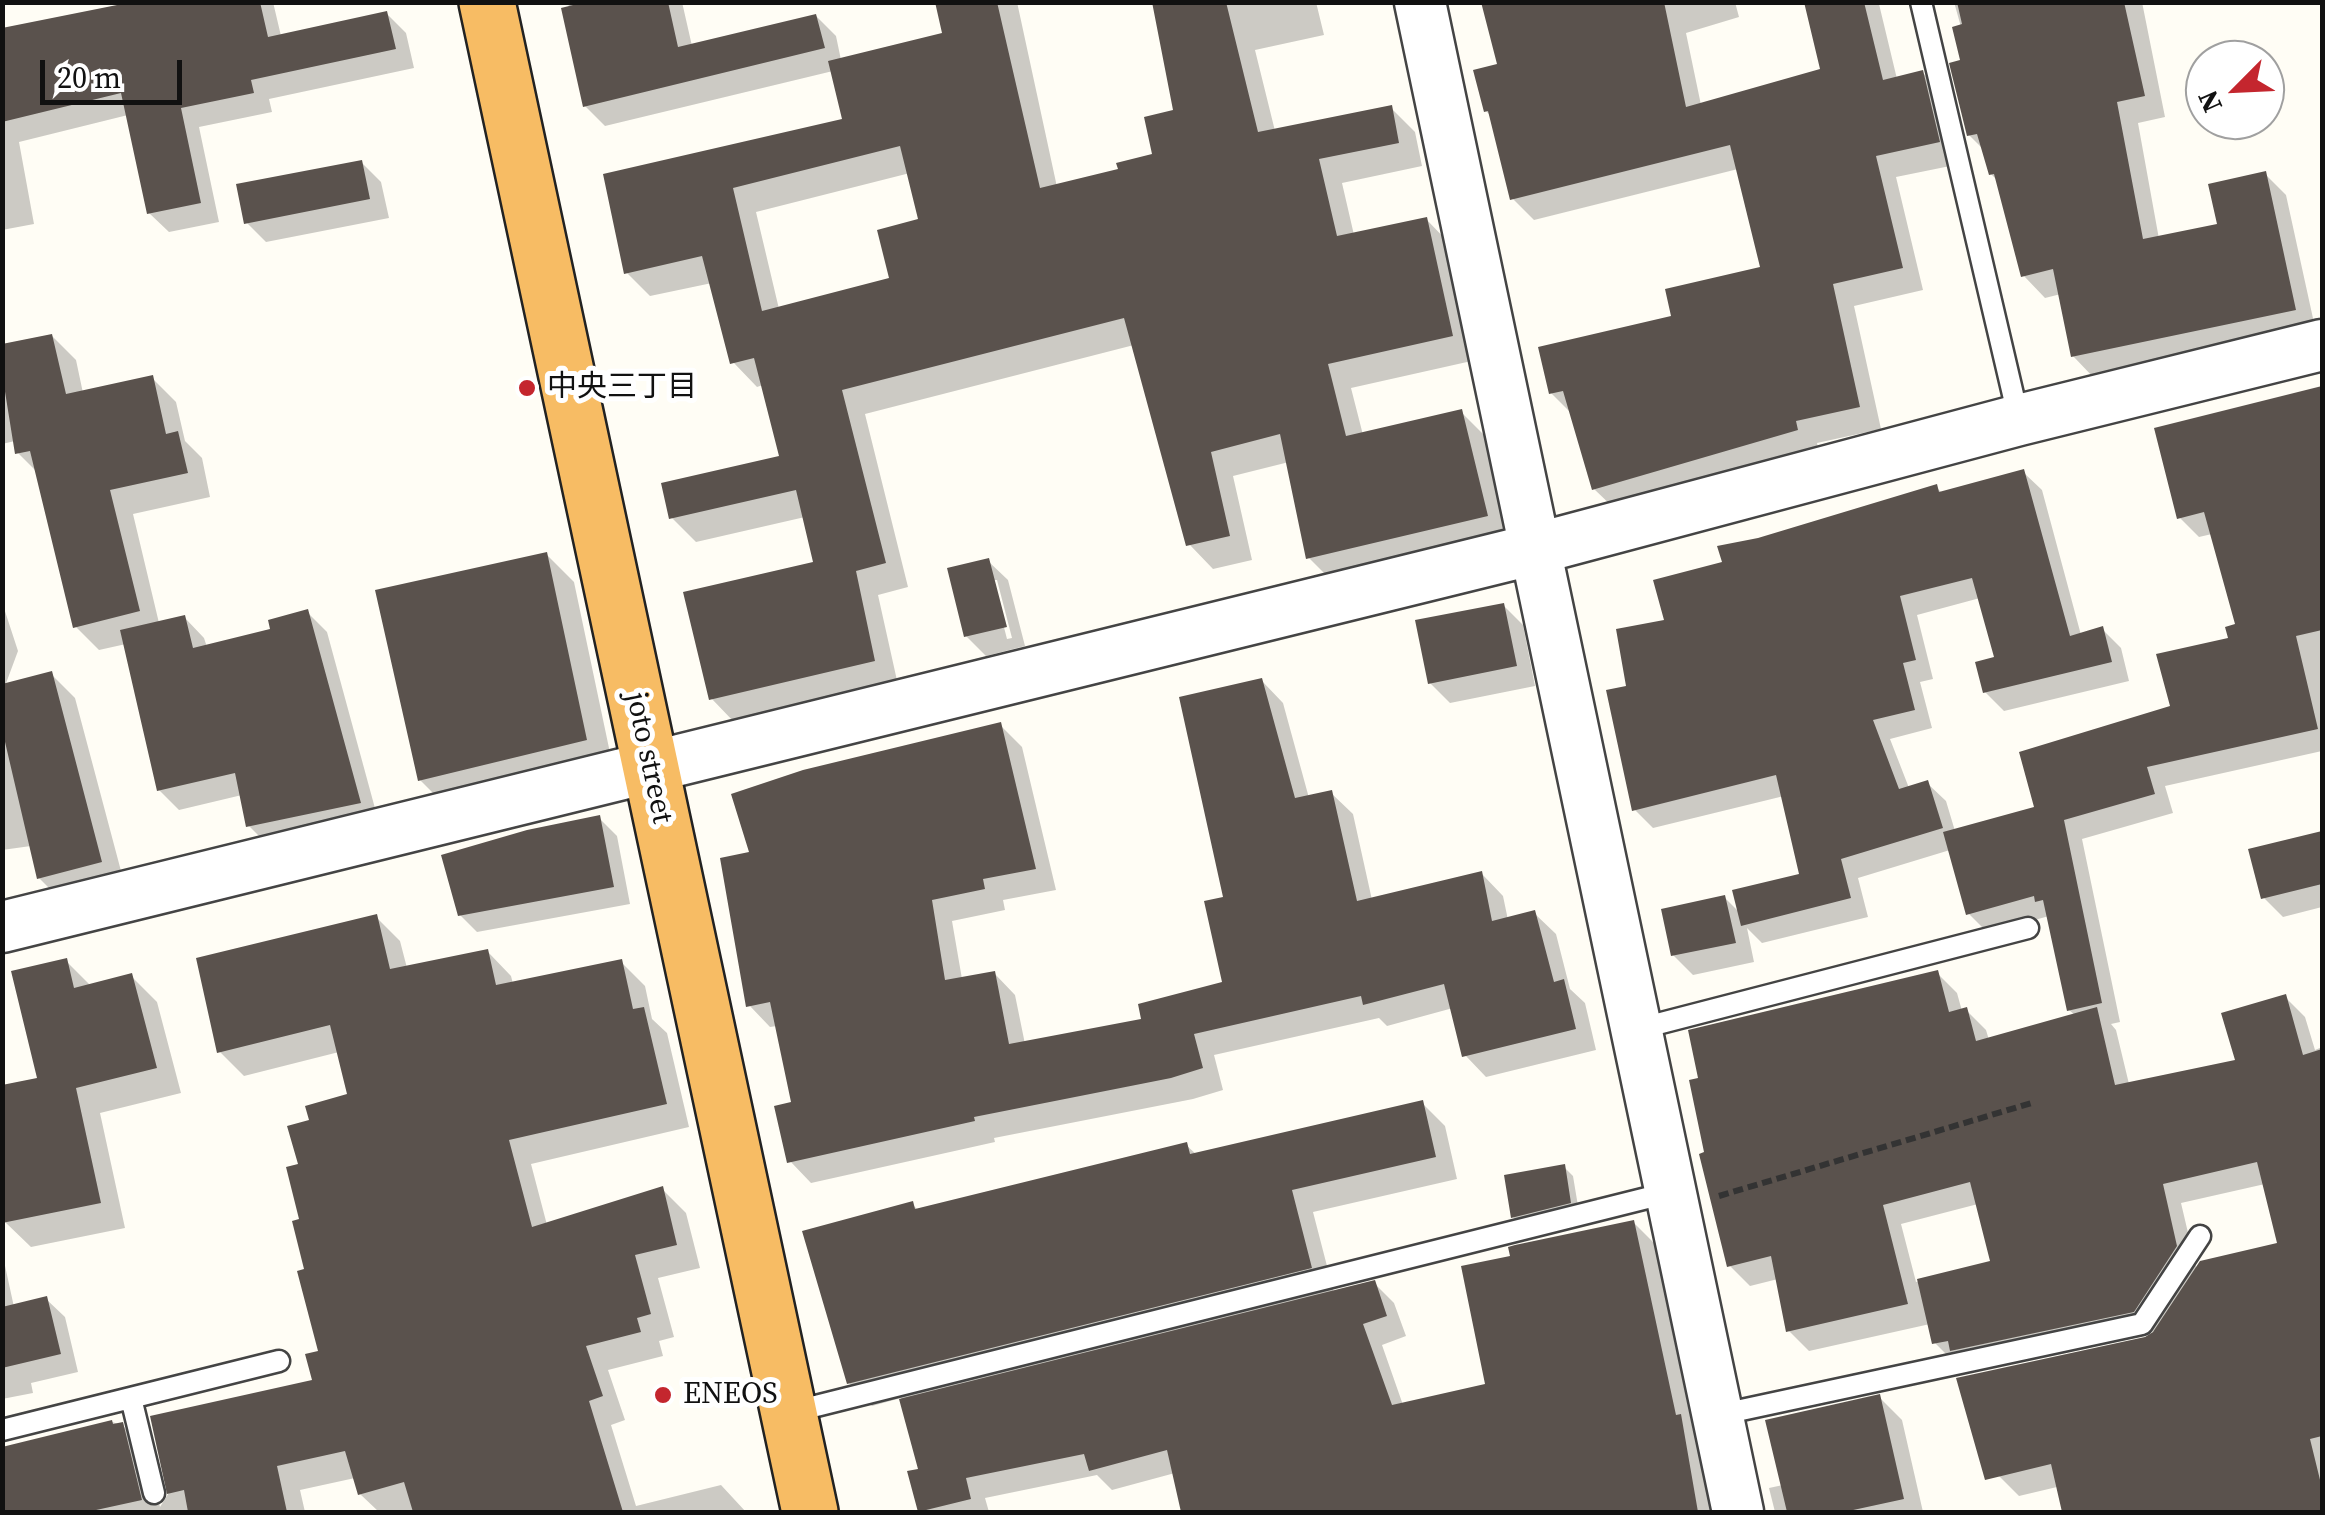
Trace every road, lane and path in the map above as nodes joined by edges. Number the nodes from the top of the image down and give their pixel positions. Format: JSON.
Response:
{"nodes":[{"id":1,"x":487,"y":2,"type":"edge"},
{"id":2,"x":1420,"y":2,"type":"edge"},
{"id":3,"x":1921,"y":2,"type":"edge"},
{"id":4,"x":2322,"y":345,"type":"edge"},
{"id":5,"x":2019,"y":420,"type":"junction"},
{"id":6,"x":1535,"y":549,"type":"junction"},
{"id":7,"x":650,"y":767,"type":"junction"},
{"id":8,"x":2,"y":927,"type":"edge"},
{"id":9,"x":2028,"y":928,"type":"dead end"},
{"id":10,"x":1638,"y":1029,"type":"junction"},
{"id":11,"x":2035,"y":1102,"type":"dead end"},
{"id":12,"x":1673,"y":1200,"type":"junction"},
{"id":13,"x":2200,"y":1236,"type":"dead end"},
{"id":14,"x":279,"y":1362,"type":"dead end"},
{"id":15,"x":131,"y":1398,"type":"junction"},
{"id":16,"x":790,"y":1413,"type":"junction"},
{"id":17,"x":1718,"y":1415,"type":"junction"},
{"id":18,"x":2,"y":1430,"type":"edge"},
{"id":19,"x":154,"y":1493,"type":"dead end"},
{"id":20,"x":810,"y":1512,"type":"edge"},
{"id":21,"x":1738,"y":1512,"type":"edge"}],
"edges":[{"from":1,"to":7,"type":"highway","name":"joto street"},
{"from":2,"to":6,"type":"street"},
{"from":3,"to":5,"type":"lane"},
{"from":4,"to":5,"type":"street"},
{"from":5,"to":6,"type":"street"},
{"from":6,"to":7,"type":"street"},
{"from":6,"to":10,"type":"street"},
{"from":7,"to":8,"type":"street"},
{"from":7,"to":16,"type":"highway","name":"joto street"},
{"from":9,"to":10,"type":"lane"},
{"from":10,"to":12,"type":"street"},
{"from":11,"to":12,"type":"path"},
{"from":12,"to":16,"type":"lane"},
{"from":12,"to":17,"type":"street"},
{"from":13,"to":17,"type":"lane"},
{"from":14,"to":15,"type":"lane"},
{"from":15,"to":18,"type":"lane"},
{"from":15,"to":19,"type":"lane"},
{"from":16,"to":20,"type":"highway","name":"joto street"},
{"from":17,"to":21,"type":"street"}]}
